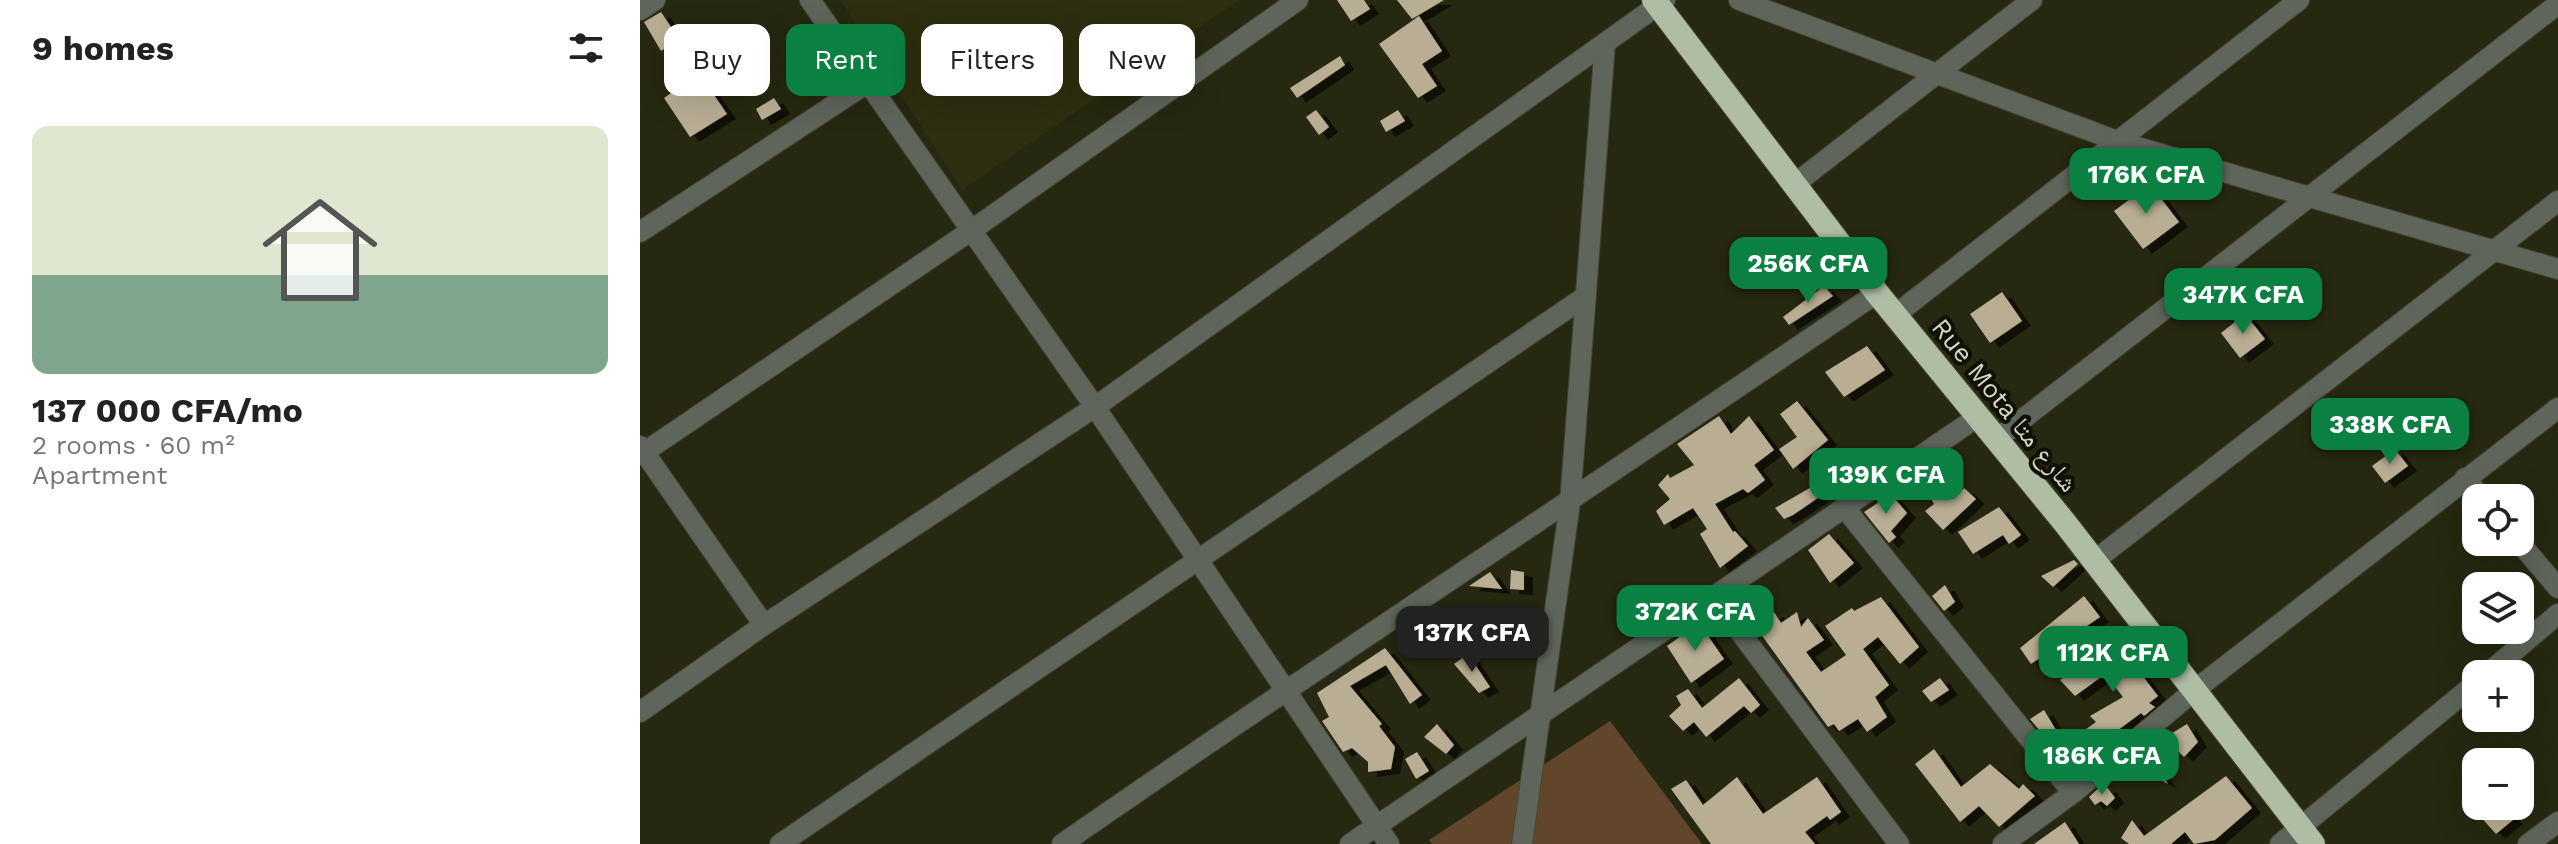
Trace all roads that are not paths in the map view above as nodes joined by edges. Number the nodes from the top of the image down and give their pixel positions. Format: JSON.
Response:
{"nodes":[{"id":1,"x":655,"y":0,"type":"edge"},
{"id":2,"x":810,"y":0,"type":"edge"},
{"id":3,"x":1298,"y":0,"type":"edge"},
{"id":4,"x":1739,"y":0,"type":"edge"},
{"id":5,"x":2032,"y":0,"type":"edge"},
{"id":6,"x":2299,"y":0,"type":"edge"},
{"id":7,"x":1659,"y":2,"type":"edge"},
{"id":8,"x":2558,"y":4,"type":"edge"},
{"id":9,"x":640,"y":10,"type":"edge"},
{"id":10,"x":826,"y":24,"type":"edge"},
{"id":11,"x":1605,"y":43,"type":"junction"},
{"id":12,"x":1939,"y":73,"type":"junction"},
{"id":13,"x":848,"y":96,"type":"edge"},
{"id":14,"x":874,"y":96,"type":"edge"},
{"id":15,"x":2120,"y":142,"type":"junction"},
{"id":16,"x":1796,"y":183,"type":"junction"},
{"id":17,"x":2308,"y":195,"type":"junction"},
{"id":18,"x":2558,"y":201,"type":"edge"},
{"id":19,"x":640,"y":232,"type":"edge"},
{"id":20,"x":969,"y":232,"type":"junction"},
{"id":21,"x":2494,"y":249,"type":"junction"},
{"id":22,"x":2558,"y":269,"type":"edge"},
{"id":23,"x":1877,"y":293,"type":"junction"},
{"id":24,"x":1586,"y":296,"type":"junction"},
{"id":25,"x":1895,"y":315,"type":"junction"},
{"id":26,"x":1095,"y":407,"type":"junction"},
{"id":27,"x":2558,"y":408,"type":"edge"},
{"id":28,"x":1979,"y":416,"type":"junction"},
{"id":29,"x":1997,"y":439,"type":"junction"},
{"id":30,"x":641,"y":451,"type":"edge"},
{"id":31,"x":2465,"y":478,"type":"junction"},
{"id":32,"x":2470,"y":484,"type":"edge"},
{"id":33,"x":1570,"y":503,"type":"junction"},
{"id":34,"x":1844,"y":507,"type":"junction"},
{"id":35,"x":2531,"y":556,"type":"edge"},
{"id":36,"x":1198,"y":561,"type":"junction"},
{"id":37,"x":2094,"y":561,"type":"junction"},
{"id":38,"x":2558,"y":588,"type":"edge"},
{"id":39,"x":1713,"y":596,"type":"junction"},
{"id":40,"x":2558,"y":614,"type":"edge"},
{"id":41,"x":764,"y":625,"type":"junction"},
{"id":42,"x":2504,"y":660,"type":"edge"},
{"id":43,"x":1284,"y":689,"type":"junction"},
{"id":44,"x":2196,"y":689,"type":"junction"},
{"id":45,"x":2462,"y":696,"type":"edge"},
{"id":46,"x":640,"y":712,"type":"edge"},
{"id":47,"x":1537,"y":716,"type":"junction"},
{"id":48,"x":2073,"y":793,"type":"junction"},
{"id":49,"x":2558,"y":822,"type":"edge"},
{"id":50,"x":1376,"y":825,"type":"junction"},
{"id":51,"x":2307,"y":836,"type":"edge"},
{"id":52,"x":780,"y":844,"type":"edge"},
{"id":53,"x":1062,"y":844,"type":"edge"},
{"id":54,"x":1350,"y":844,"type":"edge"},
{"id":55,"x":1389,"y":844,"type":"edge"},
{"id":56,"x":1522,"y":844,"type":"edge"},
{"id":57,"x":1899,"y":844,"type":"edge"},
{"id":58,"x":2003,"y":844,"type":"edge"},
{"id":59,"x":2280,"y":844,"type":"edge"},
{"id":60,"x":2528,"y":844,"type":"edge"}],
"edges":[{"from":1,"to":9,"type":"street"},
{"from":2,"to":10,"type":"street"},
{"from":3,"to":20,"type":"street"},
{"from":4,"to":12,"type":"street"},
{"from":5,"to":12,"type":"street"},
{"from":6,"to":15,"type":"street"},
{"from":7,"to":11,"type":"street"},
{"from":7,"to":16,"type":"highway","name":"Rue Mota شارع متا"},
{"from":8,"to":17,"type":"street"},
{"from":11,"to":24,"type":"street"},
{"from":11,"to":26,"type":"street"},
{"from":12,"to":15,"type":"street"},
{"from":12,"to":16,"type":"street"},
{"from":13,"to":19,"type":"street"},
{"from":14,"to":20,"type":"street"},
{"from":15,"to":17,"type":"street"},
{"from":15,"to":25,"type":"street"},
{"from":16,"to":23,"type":"highway","name":"Rue Mota شارع متا"},
{"from":17,"to":21,"type":"street"},
{"from":17,"to":29,"type":"street"},
{"from":18,"to":21,"type":"street"},
{"from":20,"to":26,"type":"street"},
{"from":20,"to":30,"type":"street"},
{"from":21,"to":22,"type":"street"},
{"from":21,"to":37,"type":"street"},
{"from":23,"to":25,"type":"highway","name":"Rue Mota شارع متا"},
{"from":23,"to":33,"type":"street"},
{"from":24,"to":33,"type":"street"},
{"from":24,"to":36,"type":"street"},
{"from":25,"to":28,"type":"highway","name":"Rue Mota شارع متا"},
{"from":26,"to":36,"type":"street"},
{"from":26,"to":41,"type":"street"},
{"from":27,"to":31,"type":"street"},
{"from":28,"to":29,"type":"highway","name":"Rue Mota شارع متا"},
{"from":28,"to":34,"type":"street"},
{"from":29,"to":37,"type":"highway","name":"Rue Mota شارع متا"},
{"from":30,"to":41,"type":"street"},
{"from":31,"to":32,"type":"street"},
{"from":31,"to":44,"type":"street"},
{"from":33,"to":43,"type":"street"},
{"from":33,"to":47,"type":"street"},
{"from":34,"to":39,"type":"street"},
{"from":34,"to":48,"type":"street"},
{"from":35,"to":38,"type":"street"},
{"from":36,"to":43,"type":"street"},
{"from":36,"to":52,"type":"street"},
{"from":37,"to":44,"type":"highway","name":"Rue Mota شارع متا"},
{"from":39,"to":47,"type":"street"},
{"from":39,"to":57,"type":"street"},
{"from":40,"to":42,"type":"street"},
{"from":41,"to":46,"type":"street"},
{"from":43,"to":50,"type":"street"},
{"from":43,"to":53,"type":"street"},
{"from":44,"to":48,"type":"street"},
{"from":44,"to":51,"type":"highway","name":"Rue Mota شارع متا"},
{"from":45,"to":51,"type":"street"},
{"from":47,"to":50,"type":"street"},
{"from":47,"to":56,"type":"street"},
{"from":48,"to":58,"type":"street"},
{"from":49,"to":60,"type":"street"},
{"from":50,"to":54,"type":"street"},
{"from":50,"to":55,"type":"street"},
{"from":51,"to":59,"type":"street"}]}
